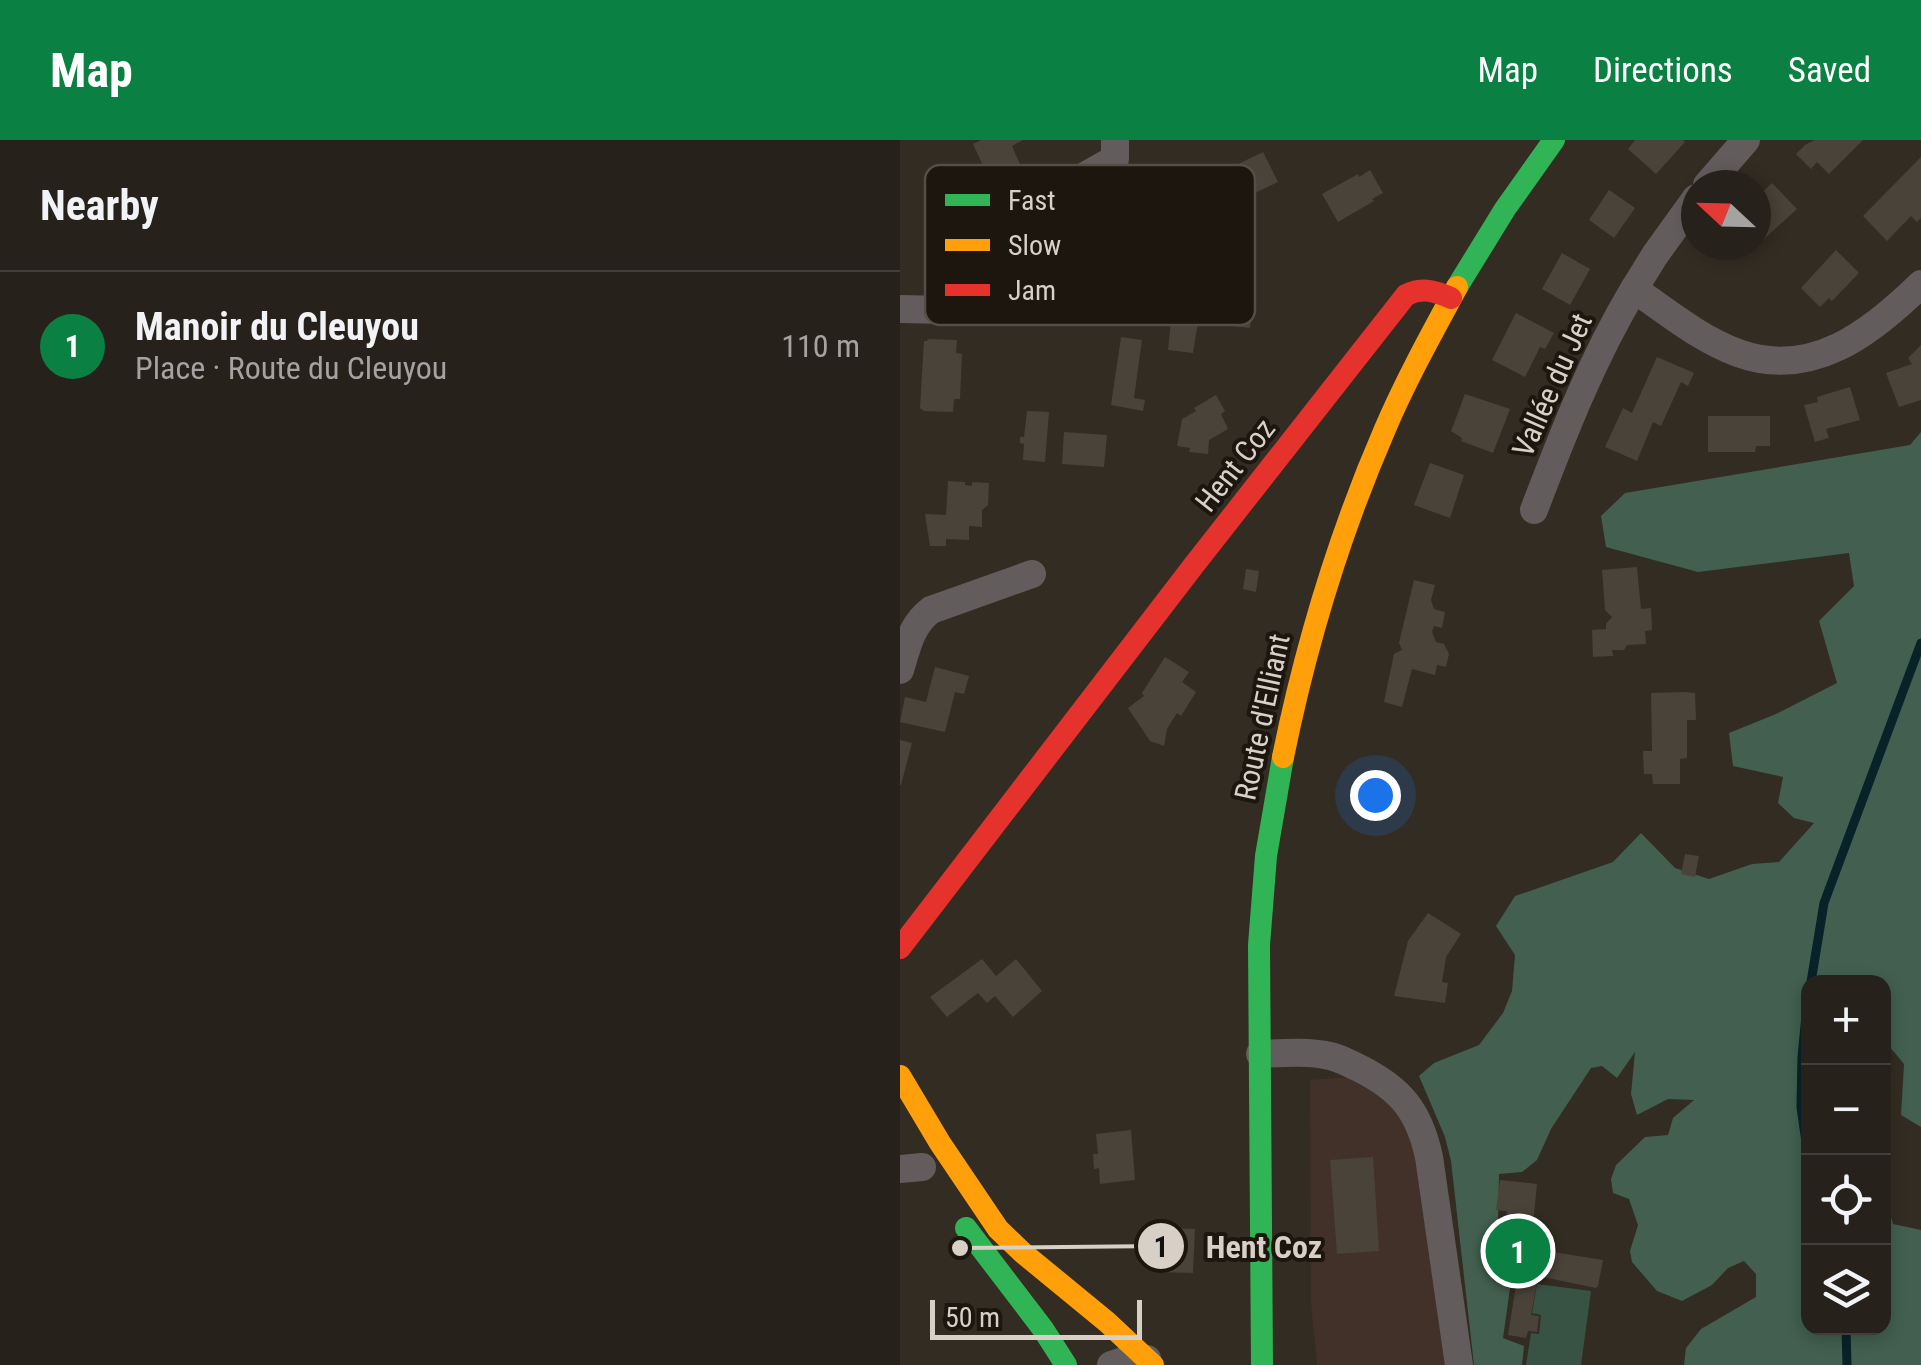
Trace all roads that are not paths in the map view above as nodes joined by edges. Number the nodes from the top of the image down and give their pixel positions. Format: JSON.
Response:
{"nodes":[{"id":1,"x":1115,"y":140,"type":"edge"},
{"id":2,"x":1554,"y":140,"type":"edge"},
{"id":3,"x":1746,"y":140,"type":"edge"},
{"id":4,"x":1104,"y":165,"type":"edge"},
{"id":5,"x":1719,"y":170,"type":"edge"},
{"id":6,"x":1681,"y":219,"type":"edge"},
{"id":7,"x":1921,"y":284,"type":"edge"},
{"id":8,"x":1634,"y":289,"type":"junction"},
{"id":9,"x":1450,"y":298,"type":"junction"},
{"id":10,"x":900,"y":309,"type":"edge"},
{"id":11,"x":925,"y":310,"type":"edge"},
{"id":12,"x":1534,"y":510,"type":"dead end"},
{"id":13,"x":1032,"y":574,"type":"dead end"},
{"id":14,"x":900,"y":670,"type":"edge"},
{"id":15,"x":900,"y":948,"type":"edge"},
{"id":16,"x":1260,"y":1054,"type":"junction"},
{"id":17,"x":900,"y":1076,"type":"edge"},
{"id":18,"x":900,"y":1111,"type":"edge"},
{"id":19,"x":949,"y":1206,"type":"dead end"},
{"id":20,"x":998,"y":1230,"type":"junction"},
{"id":21,"x":1150,"y":1362,"type":"edge"},
{"id":22,"x":1066,"y":1365,"type":"edge"},
{"id":23,"x":1110,"y":1365,"type":"edge"},
{"id":24,"x":1262,"y":1365,"type":"edge"},
{"id":25,"x":1459,"y":1365,"type":"edge"}],
"edges":[{"from":1,"to":4,"type":"street"},
{"from":2,"to":9,"type":"street","name":"Route d'Elliant"},
{"from":3,"to":5,"type":"street"},
{"from":6,"to":8,"type":"street","name":"Vallée du Jet"},
{"from":7,"to":8,"type":"street"},
{"from":8,"to":12,"type":"street","name":"Vallée du Jet"},
{"from":9,"to":15,"type":"street","name":"Hent Coz"},
{"from":9,"to":16,"type":"street","name":"Route d'Elliant"},
{"from":10,"to":11,"type":"street"},
{"from":13,"to":14,"type":"street"},
{"from":16,"to":24,"type":"street","name":"Route d'Elliant"},
{"from":16,"to":25,"type":"street"},
{"from":17,"to":20,"type":"street"},
{"from":18,"to":20,"type":"street"},
{"from":19,"to":22,"type":"street"},
{"from":20,"to":21,"type":"street"},
{"from":21,"to":23,"type":"street"}]}
